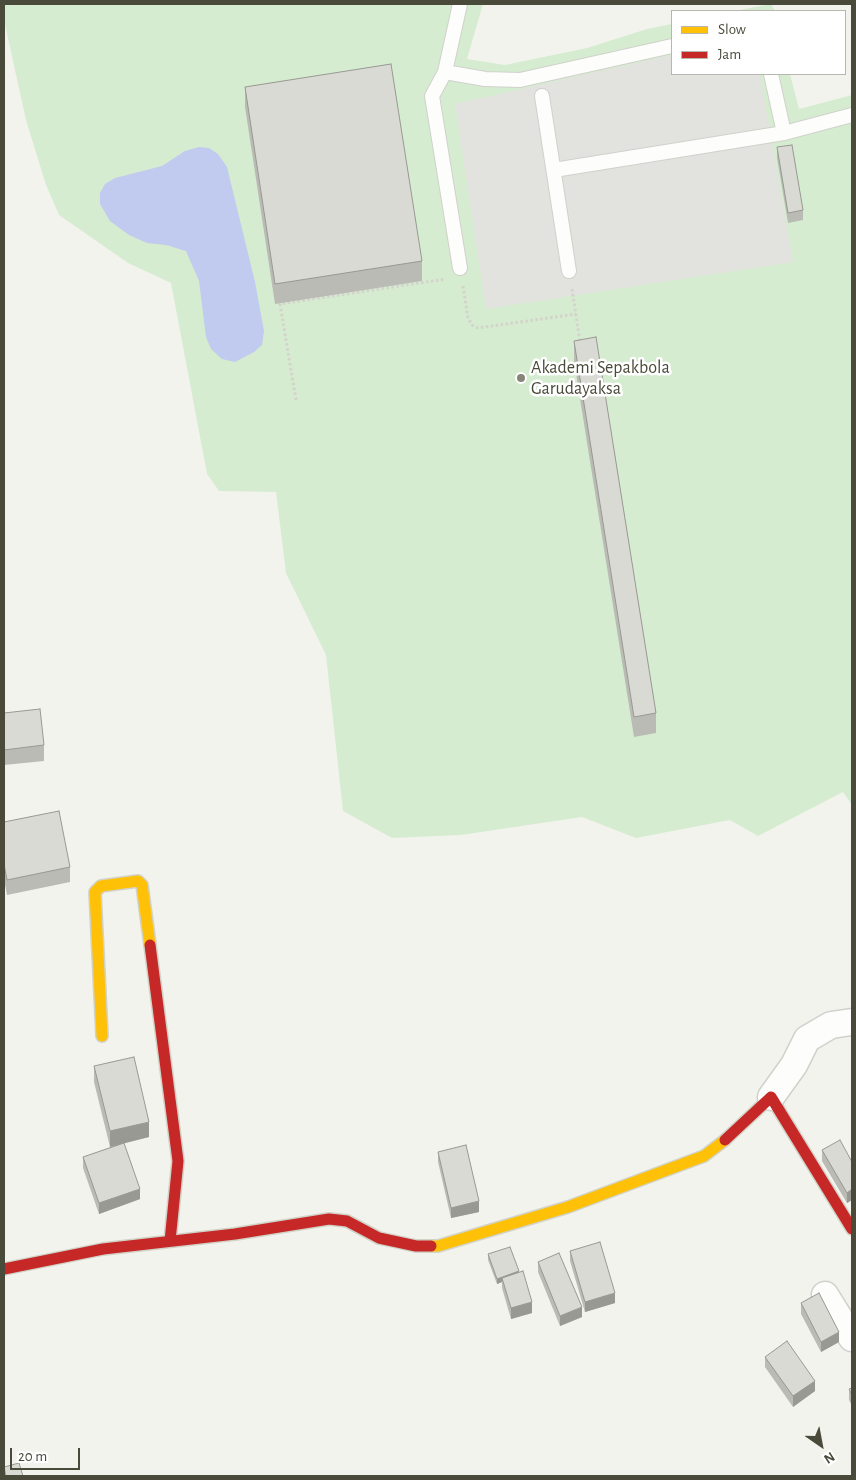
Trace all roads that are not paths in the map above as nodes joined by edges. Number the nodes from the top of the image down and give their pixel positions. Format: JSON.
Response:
{"nodes":[{"id":1,"x":460,"y":4,"type":"edge"},
{"id":2,"x":671,"y":46,"type":"edge"},
{"id":3,"x":445,"y":72,"type":"junction"},
{"id":4,"x":771,"y":75,"type":"edge"},
{"id":5,"x":542,"y":96,"type":"dead end"},
{"id":6,"x":852,"y":114,"type":"edge"},
{"id":7,"x":784,"y":133,"type":"junction"},
{"id":8,"x":554,"y":170,"type":"junction"},
{"id":9,"x":569,"y":271,"type":"road end"},
{"id":10,"x":461,"y":272,"type":"road end"},
{"id":11,"x":852,"y":1022,"type":"edge"},
{"id":12,"x":102,"y":1036,"type":"dead end"},
{"id":13,"x":770,"y":1097,"type":"junction"},
{"id":14,"x":852,"y":1229,"type":"edge"},
{"id":15,"x":170,"y":1241,"type":"junction"},
{"id":16,"x":4,"y":1269,"type":"edge"},
{"id":17,"x":825,"y":1295,"type":"dead end"},
{"id":18,"x":852,"y":1338,"type":"edge"}],
"edges":[{"from":1,"to":3,"type":"lane"},
{"from":2,"to":3,"type":"lane"},
{"from":3,"to":10,"type":"lane"},
{"from":4,"to":7,"type":"lane"},
{"from":5,"to":8,"type":"lane"},
{"from":6,"to":7,"type":"lane"},
{"from":7,"to":8,"type":"lane"},
{"from":8,"to":9,"type":"lane"},
{"from":11,"to":13,"type":"street"},
{"from":12,"to":15,"type":"street"},
{"from":13,"to":14,"type":"street"},
{"from":13,"to":15,"type":"street"},
{"from":15,"to":16,"type":"street"},
{"from":17,"to":18,"type":"street"}]}
